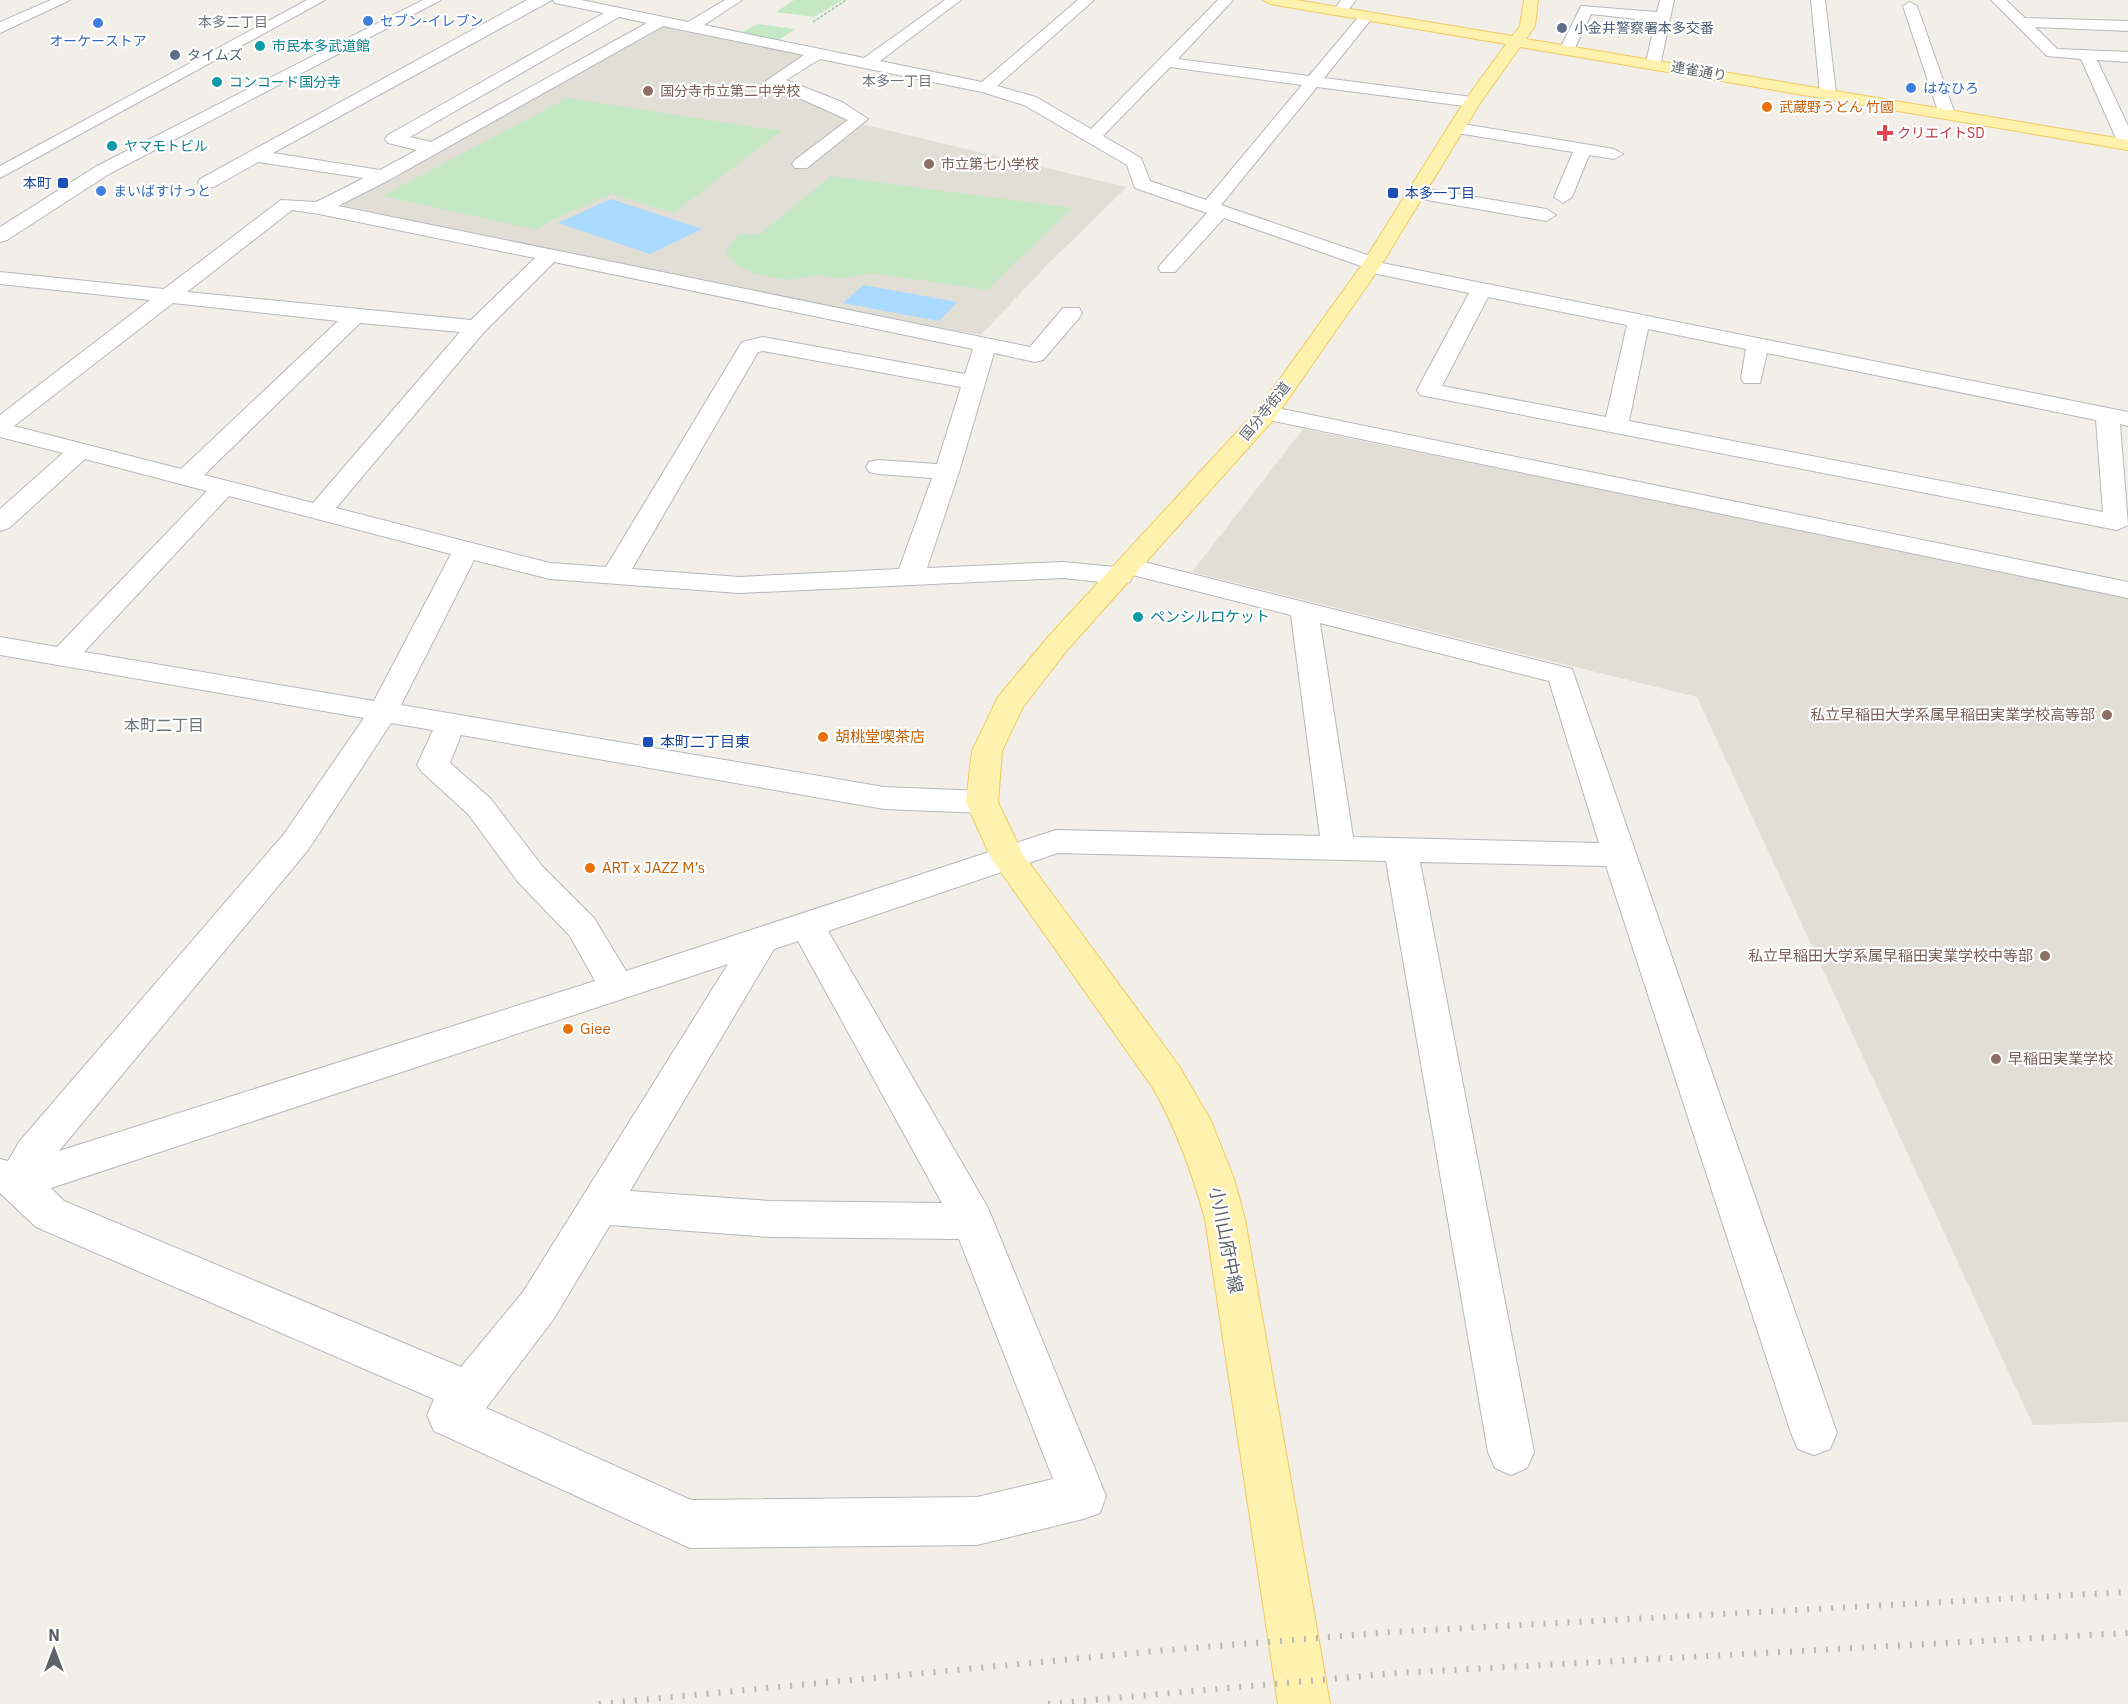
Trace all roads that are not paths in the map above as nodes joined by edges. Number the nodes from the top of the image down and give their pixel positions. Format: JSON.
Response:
{"nodes":[{"id":1,"x":63,"y":0,"type":"edge"},
{"id":2,"x":318,"y":0,"type":"edge"},
{"id":3,"x":434,"y":0,"type":"edge"},
{"id":4,"x":545,"y":0,"type":"edge"},
{"id":5,"x":560,"y":0,"type":"edge"},
{"id":6,"x":735,"y":0,"type":"edge"},
{"id":7,"x":954,"y":0,"type":"edge"},
{"id":8,"x":1087,"y":0,"type":"edge"},
{"id":9,"x":1226,"y":0,"type":"edge"},
{"id":10,"x":1270,"y":0,"type":"edge"},
{"id":11,"x":1531,"y":0,"type":"edge"},
{"id":12,"x":1667,"y":0,"type":"edge"},
{"id":13,"x":1818,"y":0,"type":"edge"},
{"id":14,"x":1998,"y":0,"type":"edge"},
{"id":15,"x":1344,"y":6,"type":"edge"},
{"id":16,"x":1910,"y":6,"type":"dead end"},
{"id":17,"x":617,"y":12,"type":"junction"},
{"id":18,"x":1366,"y":16,"type":"junction"},
{"id":19,"x":1664,"y":17,"type":"junction"},
{"id":20,"x":661,"y":21,"type":"junction"},
{"id":21,"x":2020,"y":22,"type":"junction"},
{"id":22,"x":2128,"y":26,"type":"edge"},
{"id":23,"x":690,"y":27,"type":"junction"},
{"id":24,"x":0,"y":28,"type":"edge"},
{"id":25,"x":1517,"y":41,"type":"junction"},
{"id":26,"x":1568,"y":49,"type":"junction"},
{"id":27,"x":820,"y":52,"type":"junction"},
{"id":28,"x":2087,"y":55,"type":"junction"},
{"id":29,"x":2128,"y":57,"type":"edge"},
{"id":30,"x":869,"y":62,"type":"junction"},
{"id":31,"x":1654,"y":63,"type":"junction"},
{"id":32,"x":1160,"y":67,"type":"junction"},
{"id":33,"x":1313,"y":81,"type":"junction"},
{"id":34,"x":985,"y":88,"type":"junction"},
{"id":35,"x":1828,"y":93,"type":"junction"},
{"id":36,"x":1472,"y":102,"type":"junction"},
{"id":37,"x":1947,"y":114,"type":"junction"},
{"id":38,"x":1457,"y":128,"type":"junction"},
{"id":39,"x":1094,"y":136,"type":"junction"},
{"id":40,"x":2128,"y":145,"type":"edge"},
{"id":41,"x":434,"y":148,"type":"junction"},
{"id":42,"x":0,"y":149,"type":"edge"},
{"id":43,"x":1583,"y":149,"type":"junction"},
{"id":44,"x":1614,"y":154,"type":"dead end"},
{"id":45,"x":32,"y":155,"type":"junction"},
{"id":46,"x":255,"y":156,"type":"junction"},
{"id":47,"x":62,"y":162,"type":"dead end"},
{"id":48,"x":801,"y":164,"type":"dead end"},
{"id":49,"x":83,"y":166,"type":"dead end"},
{"id":50,"x":103,"y":170,"type":"junction"},
{"id":51,"x":0,"y":173,"type":"edge"},
{"id":52,"x":383,"y":176,"type":"junction"},
{"id":53,"x":207,"y":183,"type":"dead end"},
{"id":54,"x":1416,"y":193,"type":"junction"},
{"id":55,"x":1563,"y":198,"type":"dead end"},
{"id":56,"x":319,"y":208,"type":"junction"},
{"id":57,"x":1214,"y":210,"type":"junction"},
{"id":58,"x":1546,"y":215,"type":"dead end"},
{"id":59,"x":0,"y":236,"type":"edge"},
{"id":60,"x":549,"y":256,"type":"junction"},
{"id":61,"x":1371,"y":265,"type":"junction"},
{"id":62,"x":1168,"y":268,"type":"dead end"},
{"id":63,"x":0,"y":278,"type":"edge"},
{"id":64,"x":1482,"y":289,"type":"junction"},
{"id":65,"x":168,"y":296,"type":"junction"},
{"id":66,"x":1071,"y":313,"type":"dead end"},
{"id":67,"x":355,"y":316,"type":"junction"},
{"id":68,"x":1639,"y":321,"type":"junction"},
{"id":69,"x":476,"y":327,"type":"junction"},
{"id":70,"x":1758,"y":344,"type":"junction"},
{"id":71,"x":985,"y":345,"type":"junction"},
{"id":72,"x":1752,"y":378,"type":"dead end"},
{"id":73,"x":974,"y":382,"type":"junction"},
{"id":74,"x":1266,"y":412,"type":"junction"},
{"id":75,"x":2117,"y":417,"type":"edge"},
{"id":76,"x":1616,"y":426,"type":"junction"},
{"id":77,"x":0,"y":428,"type":"edge"},
{"id":78,"x":80,"y":451,"type":"junction"},
{"id":79,"x":878,"y":467,"type":"dead end"},
{"id":80,"x":947,"y":472,"type":"junction"},
{"id":81,"x":187,"y":477,"type":"junction"},
{"id":82,"x":224,"y":487,"type":"junction"},
{"id":83,"x":320,"y":511,"type":"junction"},
{"id":84,"x":0,"y":523,"type":"edge"},
{"id":85,"x":466,"y":550,"type":"junction"},
{"id":86,"x":1124,"y":571,"type":"junction"},
{"id":87,"x":614,"y":577,"type":"junction"},
{"id":88,"x":910,"y":577,"type":"junction"},
{"id":89,"x":2128,"y":590,"type":"edge"},
{"id":90,"x":1304,"y":611,"type":"junction"},
{"id":91,"x":0,"y":646,"type":"edge"},
{"id":92,"x":63,"y":657,"type":"junction"},
{"id":93,"x":383,"y":712,"type":"junction"},
{"id":94,"x":451,"y":724,"type":"junction"},
{"id":95,"x":982,"y":802,"type":"junction"},
{"id":96,"x":1338,"y":848,"type":"junction"},
{"id":97,"x":1401,"y":850,"type":"junction"},
{"id":98,"x":1619,"y":855,"type":"junction"},
{"id":99,"x":1008,"y":858,"type":"junction"},
{"id":100,"x":806,"y":923,"type":"junction"},
{"id":101,"x":763,"y":938,"type":"junction"},
{"id":102,"x":617,"y":988,"type":"junction"},
{"id":103,"x":8,"y":1179,"type":"edge"},
{"id":104,"x":600,"y":1206,"type":"junction"},
{"id":105,"x":973,"y":1221,"type":"junction"},
{"id":106,"x":471,"y":1393,"type":"junction"},
{"id":107,"x":1814,"y":1433,"type":"dead end"},
{"id":108,"x":1511,"y":1452,"type":"dead end"},
{"id":109,"x":1304,"y":1704,"type":"edge"}],
"edges":[{"from":1,"to":24,"type":"street"},
{"from":2,"to":45,"type":"street"},
{"from":3,"to":50,"type":"street"},
{"from":4,"to":46,"type":"street"},
{"from":5,"to":17,"type":"street"},
{"from":6,"to":23,"type":"street"},
{"from":7,"to":30,"type":"street"},
{"from":8,"to":34,"type":"street"},
{"from":9,"to":32,"type":"street"},
{"from":10,"to":15,"type":"main road","name":"連雀通り"},
{"from":11,"to":25,"type":"main road","name":"国分寺街道"},
{"from":12,"to":19,"type":"street"},
{"from":13,"to":35,"type":"street"},
{"from":14,"to":21,"type":"street"},
{"from":15,"to":18,"type":"main road","name":"連雀通り"},
{"from":16,"to":37,"type":"street"},
{"from":17,"to":20,"type":"street"},
{"from":17,"to":41,"type":"street"},
{"from":18,"to":25,"type":"main road","name":"連雀通り"},
{"from":18,"to":33,"type":"street"},
{"from":19,"to":26,"type":"street"},
{"from":19,"to":31,"type":"street"},
{"from":20,"to":23,"type":"street"},
{"from":20,"to":41,"type":"street"},
{"from":21,"to":22,"type":"street"},
{"from":21,"to":28,"type":"street"},
{"from":23,"to":27,"type":"street"},
{"from":25,"to":26,"type":"main road","name":"連雀通り"},
{"from":25,"to":36,"type":"main road","name":"国分寺街道"},
{"from":26,"to":31,"type":"main road","name":"連雀通り"},
{"from":27,"to":30,"type":"street"},
{"from":27,"to":48,"type":"street"},
{"from":28,"to":29,"type":"street"},
{"from":28,"to":40,"type":"street"},
{"from":30,"to":34,"type":"street"},
{"from":31,"to":35,"type":"main road","name":"連雀通り"},
{"from":32,"to":33,"type":"street"},
{"from":32,"to":39,"type":"street"},
{"from":33,"to":36,"type":"street"},
{"from":33,"to":57,"type":"street"},
{"from":34,"to":39,"type":"street"},
{"from":35,"to":37,"type":"main road","name":"連雀通り"},
{"from":36,"to":38,"type":"main road","name":"国分寺街道"},
{"from":37,"to":40,"type":"main road","name":"連雀通り"},
{"from":38,"to":43,"type":"street"},
{"from":38,"to":54,"type":"main road","name":"国分寺街道"},
{"from":39,"to":57,"type":"street"},
{"from":41,"to":52,"type":"street"},
{"from":42,"to":45,"type":"street"},
{"from":43,"to":44,"type":"street"},
{"from":43,"to":55,"type":"street"},
{"from":45,"to":47,"type":"street"},
{"from":45,"to":51,"type":"street"},
{"from":46,"to":52,"type":"street"},
{"from":46,"to":53,"type":"street"},
{"from":49,"to":50,"type":"street"},
{"from":50,"to":59,"type":"street"},
{"from":52,"to":56,"type":"street"},
{"from":54,"to":58,"type":"street"},
{"from":54,"to":61,"type":"main road","name":"国分寺街道"},
{"from":56,"to":60,"type":"street"},
{"from":56,"to":65,"type":"street"},
{"from":57,"to":61,"type":"street"},
{"from":57,"to":62,"type":"street"},
{"from":60,"to":69,"type":"street"},
{"from":60,"to":71,"type":"street"},
{"from":61,"to":64,"type":"street"},
{"from":61,"to":74,"type":"main road","name":"国分寺街道"},
{"from":63,"to":65,"type":"street"},
{"from":64,"to":68,"type":"street"},
{"from":64,"to":76,"type":"street"},
{"from":65,"to":67,"type":"street"},
{"from":65,"to":77,"type":"street"},
{"from":66,"to":71,"type":"street"},
{"from":67,"to":69,"type":"street"},
{"from":67,"to":81,"type":"street"},
{"from":68,"to":70,"type":"street"},
{"from":68,"to":76,"type":"street"},
{"from":69,"to":83,"type":"street"},
{"from":70,"to":72,"type":"street"},
{"from":70,"to":75,"type":"street"},
{"from":71,"to":73,"type":"street"},
{"from":73,"to":80,"type":"street"},
{"from":73,"to":87,"type":"street"},
{"from":74,"to":86,"type":"main road","name":"国分寺街道"},
{"from":74,"to":89,"type":"street"},
{"from":75,"to":76,"type":"street"},
{"from":77,"to":78,"type":"street"},
{"from":78,"to":81,"type":"street"},
{"from":78,"to":84,"type":"street"},
{"from":79,"to":80,"type":"street"},
{"from":80,"to":88,"type":"street"},
{"from":81,"to":82,"type":"street"},
{"from":82,"to":83,"type":"street"},
{"from":82,"to":92,"type":"street"},
{"from":83,"to":85,"type":"street"},
{"from":85,"to":87,"type":"street"},
{"from":85,"to":93,"type":"street"},
{"from":86,"to":88,"type":"street"},
{"from":86,"to":90,"type":"street"},
{"from":86,"to":95,"type":"main road","name":"国分寺街道"},
{"from":87,"to":88,"type":"street"},
{"from":90,"to":96,"type":"street"},
{"from":90,"to":98,"type":"street"},
{"from":91,"to":92,"type":"street"},
{"from":92,"to":93,"type":"street"},
{"from":93,"to":94,"type":"street"},
{"from":93,"to":103,"type":"street"},
{"from":94,"to":95,"type":"street"},
{"from":94,"to":102,"type":"street"},
{"from":95,"to":99,"type":"main road","name":"小川山府中線"},
{"from":96,"to":97,"type":"street"},
{"from":96,"to":99,"type":"street"},
{"from":97,"to":98,"type":"street"},
{"from":97,"to":108,"type":"street"},
{"from":98,"to":107,"type":"street"},
{"from":99,"to":100,"type":"street"},
{"from":99,"to":109,"type":"main road","name":"小川山府中線"},
{"from":100,"to":101,"type":"street"},
{"from":100,"to":105,"type":"street"},
{"from":101,"to":102,"type":"street"},
{"from":101,"to":104,"type":"street"},
{"from":102,"to":103,"type":"street"},
{"from":103,"to":106,"type":"street"},
{"from":104,"to":105,"type":"street"},
{"from":104,"to":106,"type":"street"},
{"from":105,"to":106,"type":"street"}]}
